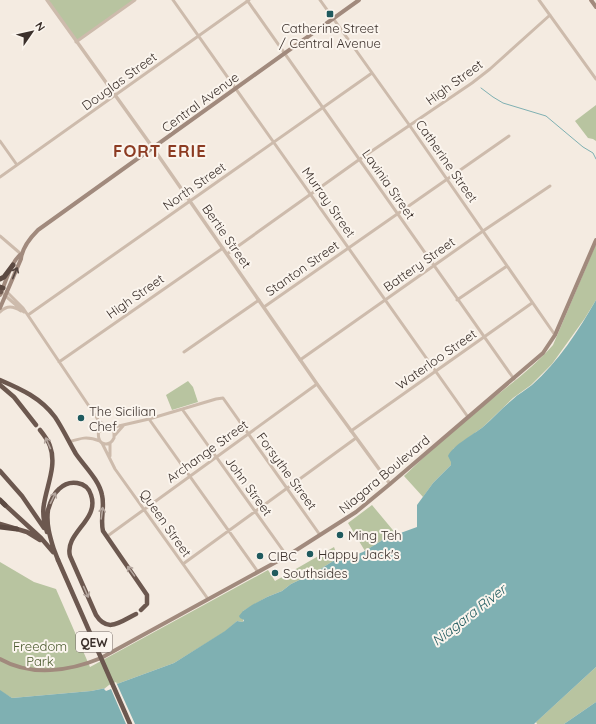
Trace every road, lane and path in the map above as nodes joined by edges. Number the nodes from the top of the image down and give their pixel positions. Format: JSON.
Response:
{"nodes":[{"id":1,"x":47,"y":0,"type":"edge"},
{"id":2,"x":135,"y":0,"type":"edge"},
{"id":3,"x":173,"y":0,"type":"edge"},
{"id":4,"x":248,"y":0,"type":"edge"},
{"id":5,"x":320,"y":0,"type":"edge"},
{"id":6,"x":359,"y":0,"type":"edge"},
{"id":7,"x":539,"y":0,"type":"edge"},
{"id":8,"x":591,"y":0,"type":"edge"},
{"id":9,"x":596,"y":7,"type":"edge"},
{"id":10,"x":550,"y":15,"type":"junction"},
{"id":11,"x":333,"y":19,"type":"junction"},
{"id":12,"x":198,"y":35,"type":"junction"},
{"id":13,"x":76,"y":42,"type":"junction"},
{"id":14,"x":285,"y":53,"type":"junction"},
{"id":15,"x":372,"y":73,"type":"junction"},
{"id":16,"x":596,"y":79,"type":"edge"},
{"id":17,"x":236,"y":88,"type":"junction"},
{"id":18,"x":115,"y":96,"type":"junction"},
{"id":19,"x":323,"y":107,"type":"junction"},
{"id":20,"x":410,"y":126,"type":"junction"},
{"id":21,"x":509,"y":136,"type":"dead end"},
{"id":22,"x":0,"y":141,"type":"edge"},
{"id":23,"x":274,"y":142,"type":"junction"},
{"id":24,"x":153,"y":148,"type":"junction"},
{"id":25,"x":360,"y":159,"type":"junction"},
{"id":26,"x":17,"y":165,"type":"junction"},
{"id":27,"x":0,"y":177,"type":"edge"},
{"id":28,"x":447,"y":179,"type":"junction"},
{"id":29,"x":550,"y":186,"type":"dead end"},
{"id":30,"x":311,"y":194,"type":"junction"},
{"id":31,"x":190,"y":201,"type":"junction"},
{"id":32,"x":398,"y":213,"type":"junction"},
{"id":33,"x":483,"y":231,"type":"junction"},
{"id":34,"x":0,"y":236,"type":"edge"},
{"id":35,"x":596,"y":240,"type":"edge"},
{"id":36,"x":222,"y":248,"type":"junction"},
{"id":37,"x":349,"y":248,"type":"junction"},
{"id":38,"x":21,"y":254,"type":"junction"},
{"id":39,"x":227,"y":254,"type":"junction"},
{"id":40,"x":13,"y":265,"type":"junction"},
{"id":41,"x":434,"y":266,"type":"junction"},
{"id":42,"x":506,"y":266,"type":"junction"},
{"id":43,"x":0,"y":279,"type":"edge"},
{"id":44,"x":2,"y":292,"type":"edge"},
{"id":45,"x":259,"y":300,"type":"junction"},
{"id":46,"x":385,"y":300,"type":"junction"},
{"id":47,"x":457,"y":300,"type":"junction"},
{"id":48,"x":532,"y":303,"type":"junction"},
{"id":49,"x":264,"y":307,"type":"junction"},
{"id":50,"x":0,"y":308,"type":"edge"},
{"id":51,"x":0,"y":312,"type":"edge"},
{"id":52,"x":28,"y":315,"type":"junction"},
{"id":53,"x":555,"y":335,"type":"junction"},
{"id":54,"x":484,"y":337,"type":"junction"},
{"id":55,"x":184,"y":352,"type":"dead end"},
{"id":56,"x":300,"y":360,"type":"junction"},
{"id":57,"x":59,"y":362,"type":"junction"},
{"id":58,"x":435,"y":372,"type":"junction"},
{"id":59,"x":514,"y":379,"type":"junction"},
{"id":60,"x":0,"y":382,"type":"edge"},
{"id":61,"x":317,"y":384,"type":"junction"},
{"id":62,"x":182,"y":409,"type":"junction"},
{"id":63,"x":468,"y":417,"type":"junction"},
{"id":64,"x":149,"y":419,"type":"junction"},
{"id":65,"x":99,"y":421,"type":"junction"},
{"id":66,"x":36,"y":424,"type":"dead end"},
{"id":67,"x":123,"y":426,"type":"junction"},
{"id":68,"x":108,"y":428,"type":"junction"},
{"id":69,"x":40,"y":430,"type":"dead end"},
{"id":70,"x":351,"y":431,"type":"junction"},
{"id":71,"x":99,"y":432,"type":"junction"},
{"id":72,"x":248,"y":434,"type":"junction"},
{"id":73,"x":115,"y":435,"type":"junction"},
{"id":74,"x":91,"y":437,"type":"junction"},
{"id":75,"x":356,"y":438,"type":"junction"},
{"id":76,"x":69,"y":442,"type":"junction"},
{"id":77,"x":101,"y":442,"type":"junction"},
{"id":78,"x":110,"y":443,"type":"junction"},
{"id":79,"x":216,"y":457,"type":"junction"},
{"id":80,"x":110,"y":458,"type":"junction"},
{"id":81,"x":0,"y":471,"type":"edge"},
{"id":82,"x":190,"y":476,"type":"junction"},
{"id":83,"x":390,"y":484,"type":"junction"},
{"id":84,"x":288,"y":488,"type":"junction"},
{"id":85,"x":0,"y":500,"type":"edge"},
{"id":86,"x":5,"y":505,"type":"joint"},
{"id":87,"x":144,"y":509,"type":"junction"},
{"id":88,"x":255,"y":512,"type":"junction"},
{"id":89,"x":0,"y":525,"type":"edge"},
{"id":90,"x":17,"y":529,"type":"joint"},
{"id":91,"x":229,"y":531,"type":"junction"},
{"id":92,"x":109,"y":535,"type":"dead end"},
{"id":93,"x":320,"y":535,"type":"junction"},
{"id":94,"x":48,"y":536,"type":"junction"},
{"id":95,"x":52,"y":549,"type":"junction"},
{"id":96,"x":287,"y":556,"type":"junction"},
{"id":97,"x":183,"y":564,"type":"junction"},
{"id":98,"x":258,"y":572,"type":"junction"},
{"id":99,"x":208,"y":599,"type":"junction"},
{"id":100,"x":141,"y":610,"type":"dead end"},
{"id":101,"x":136,"y":614,"type":"dead end"},
{"id":102,"x":0,"y":659,"type":"edge"},
{"id":103,"x":130,"y":724,"type":"edge"}],
"edges":[{"from":1,"to":13,"type":"street","name":"Bertie Street"},
{"from":2,"to":13,"type":"street"},
{"from":3,"to":12,"type":"street","name":"Murray Street"},
{"from":4,"to":12,"type":"street","name":"Douglas Street"},
{"from":4,"to":14,"type":"street","name":"Lavinia Street"},
{"from":5,"to":11,"type":"street","name":"Catherine Street"},
{"from":6,"to":11,"type":"main road","name":"Central Avenue"},
{"from":7,"to":10,"type":"street"},
{"from":8,"to":9,"type":"main road"},
{"from":10,"to":16,"type":"street"},
{"from":10,"to":20,"type":"street","name":"High Street"},
{"from":11,"to":14,"type":"main road","name":"Central Avenue"},
{"from":11,"to":15,"type":"street","name":"Catherine Street"},
{"from":12,"to":17,"type":"street","name":"Murray Street"},
{"from":12,"to":18,"type":"street","name":"Douglas Street"},
{"from":13,"to":18,"type":"street","name":"Bertie Street"},
{"from":14,"to":17,"type":"main road","name":"Central Avenue"},
{"from":14,"to":19,"type":"street","name":"Lavinia Street"},
{"from":15,"to":19,"type":"street","name":"North Street"},
{"from":15,"to":20,"type":"street","name":"Catherine Street"},
{"from":17,"to":23,"type":"street","name":"Murray Street"},
{"from":17,"to":24,"type":"main road","name":"Central Avenue"},
{"from":18,"to":24,"type":"street","name":"Bertie Street"},
{"from":18,"to":26,"type":"street","name":"Douglas Street"},
{"from":19,"to":23,"type":"street","name":"North Street"},
{"from":19,"to":25,"type":"street","name":"Lavinia Street"},
{"from":20,"to":25,"type":"street","name":"High Street"},
{"from":20,"to":28,"type":"street","name":"Catherine Street"},
{"from":21,"to":28,"type":"street","name":"Stanton Street"},
{"from":22,"to":26,"type":"street"},
{"from":23,"to":30,"type":"street","name":"Murray Street"},
{"from":23,"to":31,"type":"street","name":"North Street"},
{"from":24,"to":31,"type":"street","name":"Bertie Street"},
{"from":24,"to":38,"type":"main road","name":"Central Avenue"},
{"from":25,"to":30,"type":"street","name":"High Street"},
{"from":25,"to":32,"type":"street","name":"Lavinia Street"},
{"from":26,"to":27,"type":"street","name":"Douglas Street"},
{"from":28,"to":32,"type":"street","name":"Stanton Street"},
{"from":28,"to":33,"type":"street","name":"Catherine Street"},
{"from":29,"to":33,"type":"street","name":"Battery Street"},
{"from":30,"to":37,"type":"street","name":"Murray Street"},
{"from":30,"to":39,"type":"street","name":"High Street"},
{"from":31,"to":36,"type":"street","name":"Bertie Street"},
{"from":31,"to":52,"type":"street","name":"North Street"},
{"from":32,"to":37,"type":"street","name":"Stanton Street"},
{"from":32,"to":41,"type":"street","name":"Lavinia Street"},
{"from":33,"to":41,"type":"street","name":"Battery Street"},
{"from":33,"to":42,"type":"street","name":"Catherine Street"},
{"from":34,"to":38,"type":"street"},
{"from":35,"to":53,"type":"main road","name":"Niagara Boulevard"},
{"from":36,"to":39,"type":"street","name":"Bertie Street"},
{"from":36,"to":57,"type":"street","name":"High Street"},
{"from":37,"to":46,"type":"street","name":"Murray Street"},
{"from":37,"to":49,"type":"street","name":"Stanton Street"},
{"from":38,"to":40,"type":"main road","name":"Central Avenue"},
{"from":44,"to":38,"type":"main road","name":"Central Avenue","one_way":true},
{"from":39,"to":45,"type":"street","name":"Bertie Street"},
{"from":40,"to":43,"type":"highway"},
{"from":40,"to":44,"type":"main road","name":"Central Avenue"},
{"from":41,"to":46,"type":"street","name":"Battery Street"},
{"from":41,"to":47,"type":"street","name":"Lavinia Street"},
{"from":42,"to":47,"type":"street"},
{"from":42,"to":48,"type":"street","name":"Catherine Street"},
{"from":44,"to":50,"type":"main road","name":"Central Avenue"},
{"from":44,"to":52,"type":"street"},
{"from":45,"to":49,"type":"street","name":"Bertie Street"},
{"from":45,"to":55,"type":"street","name":"Stanton Street"},
{"from":46,"to":56,"type":"street","name":"Battery Street"},
{"from":46,"to":58,"type":"street","name":"Murray Street"},
{"from":47,"to":54,"type":"street","name":"Lavinia Street"},
{"from":48,"to":53,"type":"street","name":"Catherine Street"},
{"from":48,"to":54,"type":"street","name":"Waterloo Street"},
{"from":49,"to":56,"type":"street","name":"Bertie Street"},
{"from":51,"to":52,"type":"street"},
{"from":52,"to":57,"type":"street"},
{"from":53,"to":59,"type":"main road","name":"Niagara Boulevard"},
{"from":54,"to":58,"type":"street","name":"Waterloo Street"},
{"from":54,"to":59,"type":"street","name":"Lavinia Street"},
{"from":56,"to":61,"type":"street","name":"Bertie Street"},
{"from":57,"to":65,"type":"street"},
{"from":58,"to":63,"type":"street","name":"Murray Street"},
{"from":58,"to":70,"type":"street","name":"Waterloo Street"},
{"from":59,"to":63,"type":"main road","name":"Niagara Boulevard"},
{"from":60,"to":66,"type":"highway"},
{"from":60,"to":76,"type":"highway"},
{"from":61,"to":70,"type":"street","name":"Bertie Street"},
{"from":61,"to":72,"type":"street","name":"Archange Street"},
{"from":62,"to":64,"type":"street"},
{"from":62,"to":72,"type":"street","name":"Forsythe Street"},
{"from":62,"to":79,"type":"street","name":"John Street"},
{"from":63,"to":83,"type":"main road","name":"Niagara Boulevard"},
{"from":64,"to":67,"type":"street"},
{"from":64,"to":82,"type":"street"},
{"from":65,"to":68,"type":"street"},
{"from":65,"to":71,"type":"street"},
{"from":67,"to":68,"type":"street"},
{"from":67,"to":73,"type":"street"},
{"from":68,"to":71,"type":"street"},
{"from":68,"to":73,"type":"street"},
{"from":94,"to":69,"type":"highway","number":"QEW","one_way":true},
{"from":70,"to":75,"type":"street","name":"Bertie Street"},
{"from":71,"to":74,"type":"street"},
{"from":71,"to":77,"type":"street"},
{"from":72,"to":79,"type":"street","name":"Archange Street"},
{"from":72,"to":84,"type":"street","name":"Forsythe Street"},
{"from":73,"to":78,"type":"street"},
{"from":74,"to":76,"type":"street"},
{"from":74,"to":77,"type":"street"},
{"from":75,"to":83,"type":"street","name":"Bertie Street"},
{"from":75,"to":84,"type":"street"},
{"from":100,"to":76,"type":"highway","one_way":true},
{"from":77,"to":78,"type":"street"},
{"from":77,"to":80,"type":"street","name":"Queen Street"},
{"from":78,"to":80,"type":"street"},
{"from":79,"to":82,"type":"street","name":"Archange Street"},
{"from":79,"to":88,"type":"street","name":"John Street"},
{"from":80,"to":87,"type":"street","name":"Queen Street"},
{"from":81,"to":94,"type":"highway","number":"QEW"},
{"from":82,"to":87,"type":"street","name":"Archange Street"},
{"from":82,"to":91,"type":"street"},
{"from":83,"to":93,"type":"main road","name":"Niagara Boulevard"},
{"from":84,"to":88,"type":"street"},
{"from":84,"to":93,"type":"street","name":"Forsythe Street"},
{"from":85,"to":86,"type":"highway","number":"QEW"},
{"from":86,"to":95,"type":"highway","number":"QEW"},
{"from":87,"to":92,"type":"street","name":"Archange Street"},
{"from":87,"to":97,"type":"street","name":"Queen Street"},
{"from":88,"to":91,"type":"street"},
{"from":88,"to":96,"type":"street","name":"John Street"},
{"from":89,"to":90,"type":"highway"},
{"from":90,"to":95,"type":"highway"},
{"from":91,"to":97,"type":"street"},
{"from":91,"to":98,"type":"street"},
{"from":93,"to":96,"type":"main road","name":"Niagara Boulevard"},
{"from":94,"to":95,"type":"highway","number":"QEW"},
{"from":95,"to":101,"type":"highway","one_way":true},
{"from":95,"to":103,"type":"highway","number":"QEW","bridge":true},
{"from":96,"to":98,"type":"main road","name":"Niagara Boulevard"},
{"from":97,"to":99,"type":"street","name":"Queen Street"},
{"from":98,"to":99,"type":"main road","name":"Niagara Boulevard"},
{"from":99,"to":102,"type":"main road","name":"Niagara Boulevard"}]}
